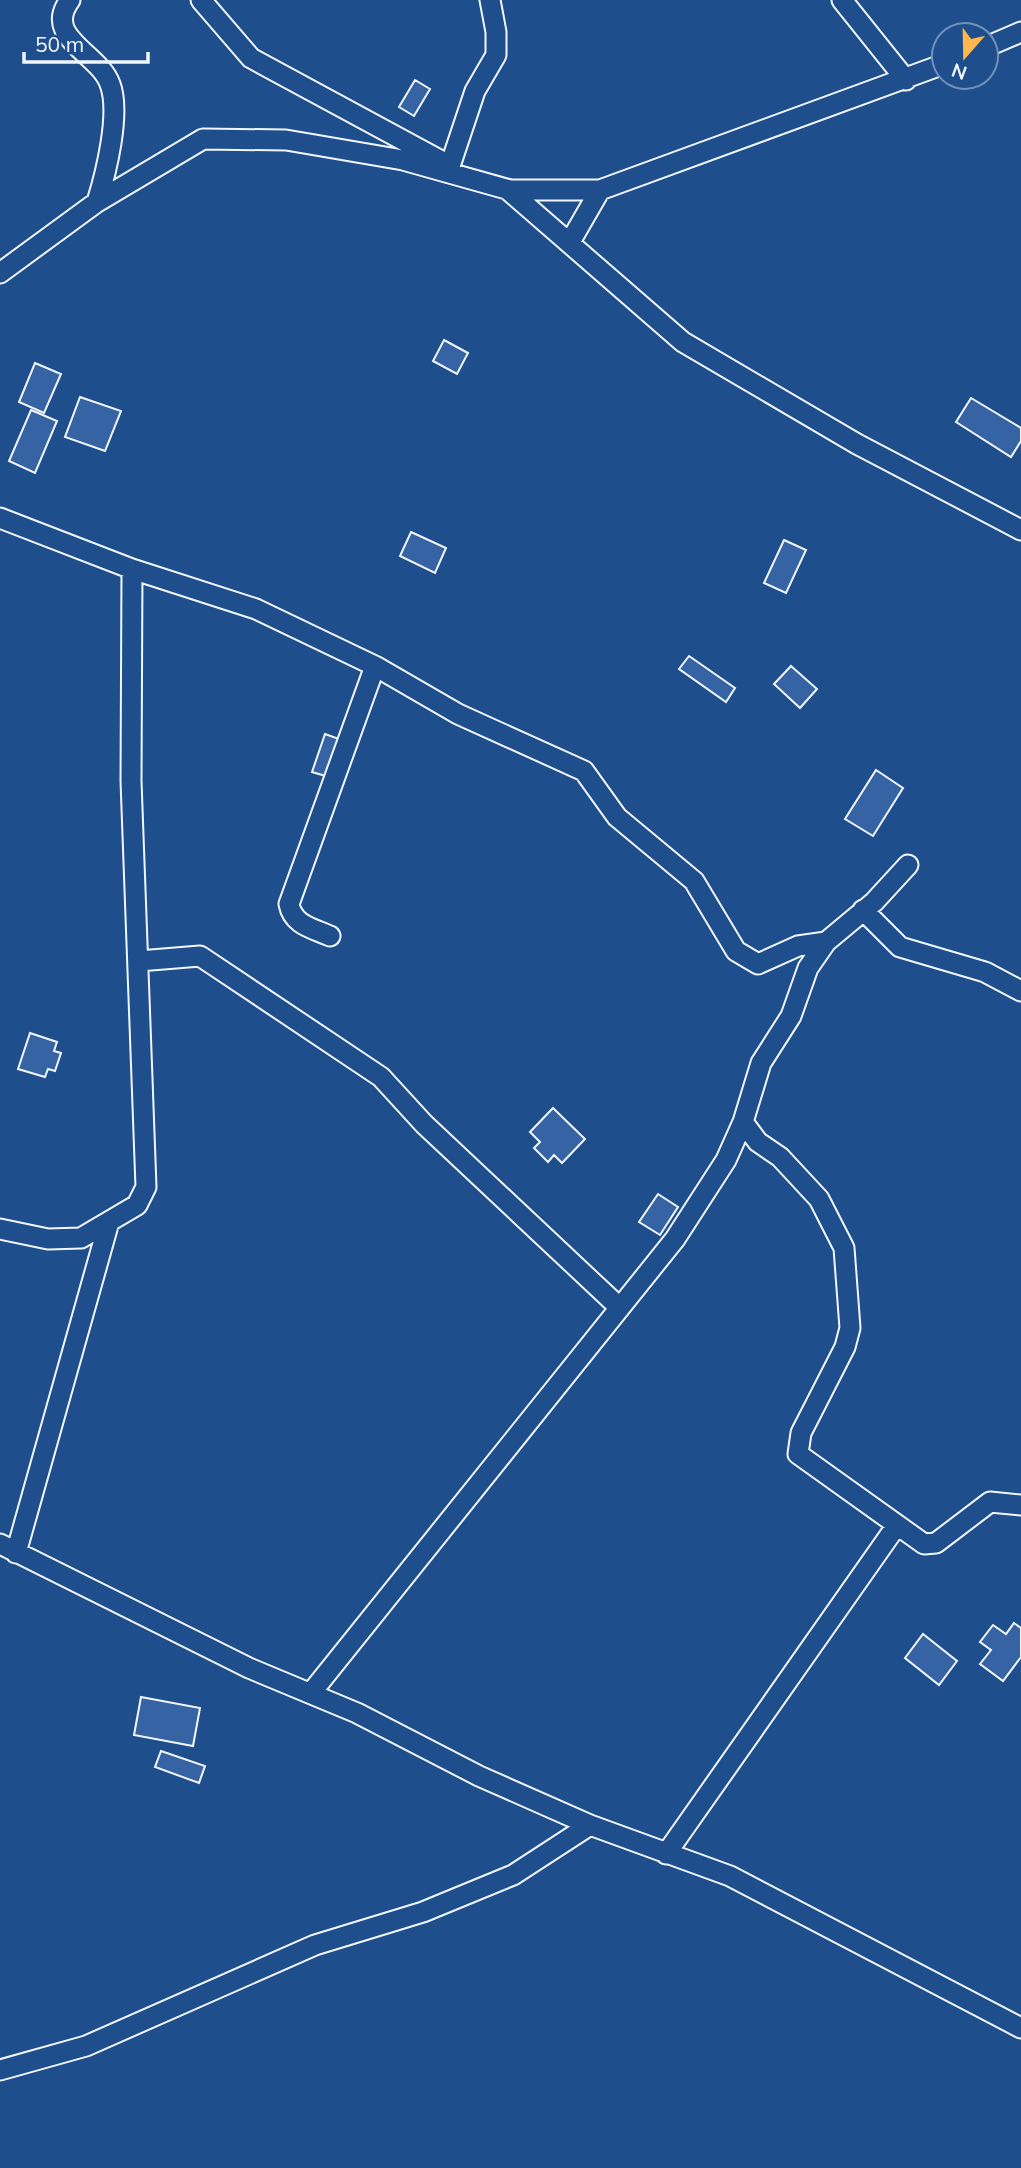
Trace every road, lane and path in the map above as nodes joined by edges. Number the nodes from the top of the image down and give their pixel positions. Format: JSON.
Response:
{"nodes":[{"id":1,"x":70,"y":0,"type":"edge"},
{"id":2,"x":201,"y":0,"type":"edge"},
{"id":3,"x":490,"y":0,"type":"edge"},
{"id":4,"x":842,"y":0,"type":"edge"},
{"id":5,"x":1021,"y":32,"type":"edge"},
{"id":6,"x":1000,"y":41,"type":"edge"},
{"id":7,"x":930,"y":70,"type":"edge"},
{"id":8,"x":906,"y":80,"type":"junction"},
{"id":9,"x":450,"y":166,"type":"junction"},
{"id":10,"x":510,"y":190,"type":"junction"},
{"id":11,"x":600,"y":190,"type":"junction"},
{"id":12,"x":97,"y":202,"type":"junction"},
{"id":13,"x":570,"y":242,"type":"junction"},
{"id":14,"x":0,"y":273,"type":"edge"},
{"id":15,"x":0,"y":518,"type":"edge"},
{"id":16,"x":1021,"y":530,"type":"edge"},
{"id":17,"x":132,"y":569,"type":"junction"},
{"id":18,"x":375,"y":666,"type":"junction"},
{"id":19,"x":908,"y":865,"type":"dead end"},
{"id":20,"x":863,"y":910,"type":"junction"},
{"id":21,"x":330,"y":936,"type":"dead end"},
{"id":22,"x":827,"y":942,"type":"junction"},
{"id":23,"x":798,"y":946,"type":"junction"},
{"id":24,"x":139,"y":961,"type":"junction"},
{"id":25,"x":808,"y":968,"type":"junction"},
{"id":26,"x":1021,"y":991,"type":"edge"},
{"id":27,"x":743,"y":1122,"type":"junction"},
{"id":28,"x":108,"y":1222,"type":"junction"},
{"id":29,"x":0,"y":1229,"type":"edge"},
{"id":30,"x":620,"y":1308,"type":"junction"},
{"id":31,"x":1021,"y":1505,"type":"edge"},
{"id":32,"x":897,"y":1525,"type":"junction"},
{"id":33,"x":8,"y":1548,"type":"edge"},
{"id":34,"x":311,"y":1693,"type":"junction"},
{"id":35,"x":590,"y":1825,"type":"junction"},
{"id":36,"x":666,"y":1854,"type":"junction"},
{"id":37,"x":1021,"y":2028,"type":"edge"},
{"id":38,"x":0,"y":2070,"type":"edge"}],
"edges":[{"from":1,"to":12,"type":"street"},
{"from":2,"to":9,"type":"street"},
{"from":3,"to":9,"type":"street"},
{"from":4,"to":8,"type":"street"},
{"from":5,"to":6,"type":"street"},
{"from":7,"to":8,"type":"street"},
{"from":8,"to":11,"type":"street"},
{"from":9,"to":10,"type":"street"},
{"from":10,"to":11,"type":"street"},
{"from":10,"to":12,"type":"street"},
{"from":10,"to":13,"type":"street"},
{"from":11,"to":13,"type":"street"},
{"from":12,"to":14,"type":"street"},
{"from":13,"to":16,"type":"street"},
{"from":15,"to":17,"type":"street"},
{"from":17,"to":18,"type":"street"},
{"from":17,"to":24,"type":"street"},
{"from":18,"to":21,"type":"street"},
{"from":18,"to":23,"type":"street"},
{"from":19,"to":20,"type":"street"},
{"from":20,"to":22,"type":"street"},
{"from":20,"to":26,"type":"street"},
{"from":22,"to":23,"type":"street"},
{"from":22,"to":25,"type":"street"},
{"from":23,"to":25,"type":"street"},
{"from":24,"to":28,"type":"street"},
{"from":24,"to":30,"type":"street"},
{"from":25,"to":27,"type":"street"},
{"from":27,"to":30,"type":"street"},
{"from":27,"to":32,"type":"street"},
{"from":28,"to":29,"type":"street"},
{"from":28,"to":33,"type":"street"},
{"from":30,"to":34,"type":"street"},
{"from":31,"to":32,"type":"street"},
{"from":32,"to":36,"type":"street"},
{"from":33,"to":34,"type":"street"},
{"from":34,"to":35,"type":"street"},
{"from":35,"to":36,"type":"street"},
{"from":35,"to":38,"type":"street"},
{"from":36,"to":37,"type":"street"}]}
